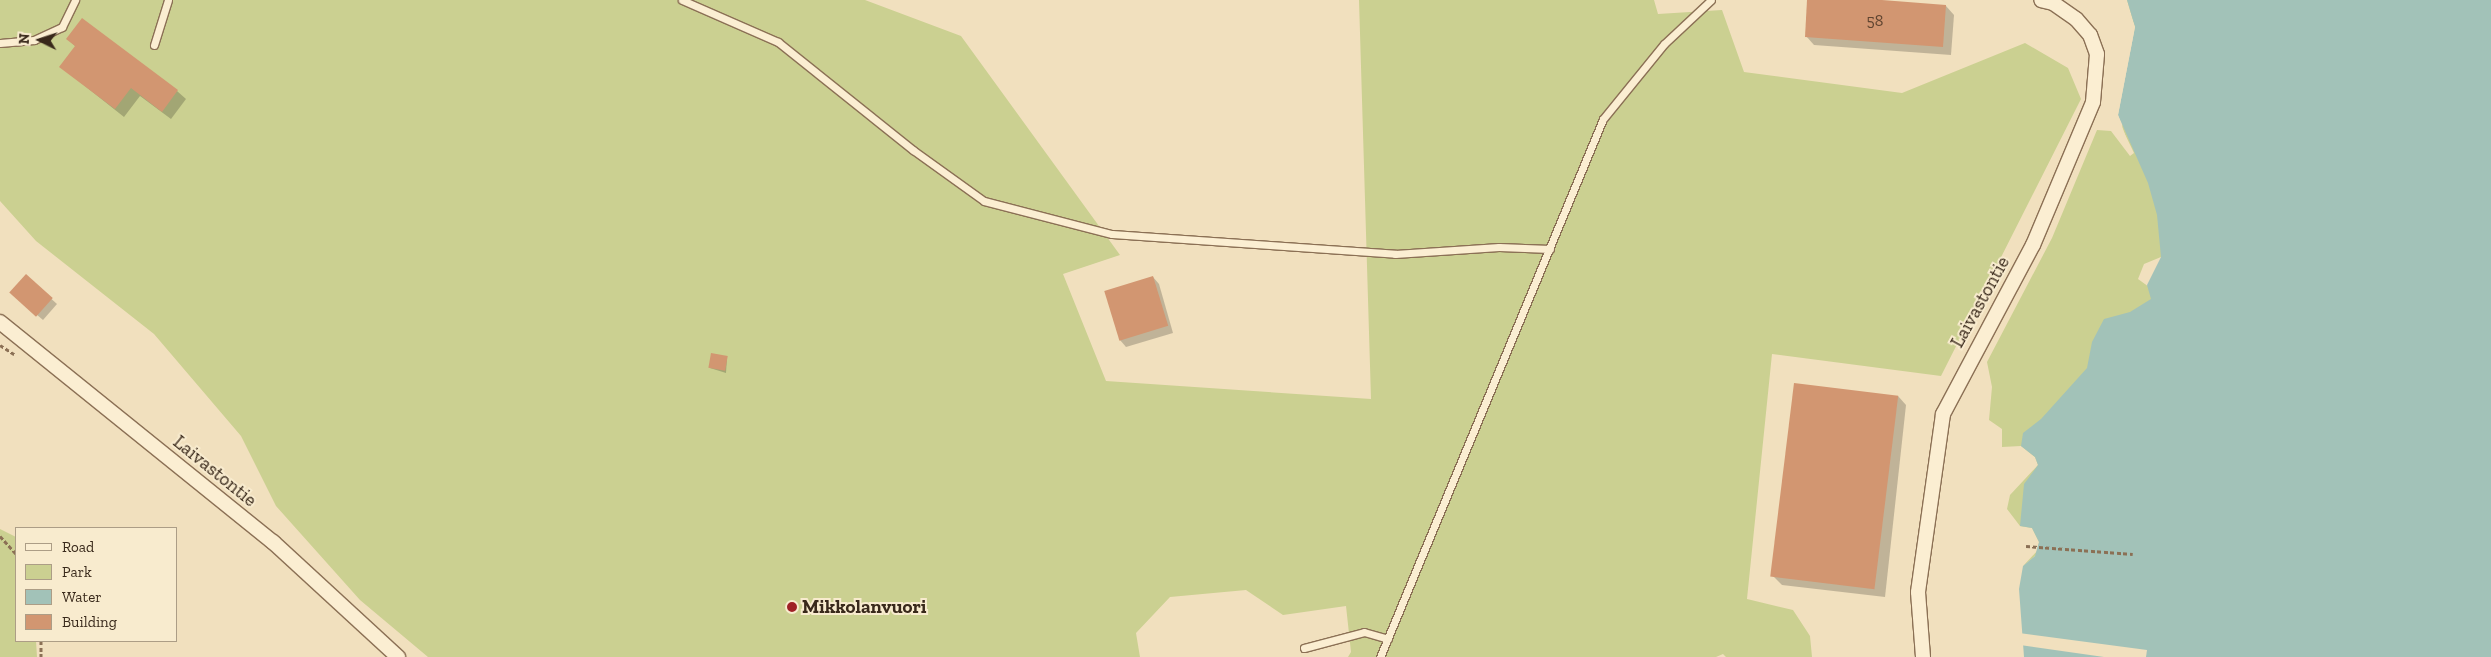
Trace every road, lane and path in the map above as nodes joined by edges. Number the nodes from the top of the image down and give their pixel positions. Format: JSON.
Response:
{"nodes":[{"id":1,"x":75,"y":0,"type":"edge"},
{"id":2,"x":168,"y":0,"type":"edge"},
{"id":3,"x":682,"y":0,"type":"edge"},
{"id":4,"x":1711,"y":0,"type":"edge"},
{"id":5,"x":2041,"y":0,"type":"edge"},
{"id":6,"x":0,"y":43,"type":"edge"},
{"id":7,"x":154,"y":45,"type":"dead end"},
{"id":8,"x":1550,"y":249,"type":"junction"},
{"id":9,"x":0,"y":322,"type":"edge"},
{"id":10,"x":0,"y":536,"type":"edge"},
{"id":11,"x":2026,"y":546,"type":"dead end"},
{"id":12,"x":15,"y":553,"type":"edge"},
{"id":13,"x":2133,"y":554,"type":"dead end"},
{"id":14,"x":1388,"y":639,"type":"junction"},
{"id":15,"x":41,"y":642,"type":"edge"},
{"id":16,"x":1304,"y":648,"type":"dead end"},
{"id":17,"x":41,"y":657,"type":"edge"},
{"id":18,"x":398,"y":657,"type":"edge"},
{"id":19,"x":1380,"y":657,"type":"edge"},
{"id":20,"x":1923,"y":657,"type":"edge"}],
"edges":[{"from":1,"to":6,"type":"lane"},
{"from":2,"to":7,"type":"lane"},
{"from":3,"to":8,"type":"lane"},
{"from":4,"to":8,"type":"lane"},
{"from":5,"to":20,"type":"street","name":"Laivastontie"},
{"from":8,"to":14,"type":"lane"},
{"from":9,"to":18,"type":"street","name":"Laivastontie"},
{"from":10,"to":12,"type":"path"},
{"from":11,"to":13,"type":"path"},
{"from":14,"to":16,"type":"lane"},
{"from":14,"to":19,"type":"lane"},
{"from":15,"to":17,"type":"path"}]}
